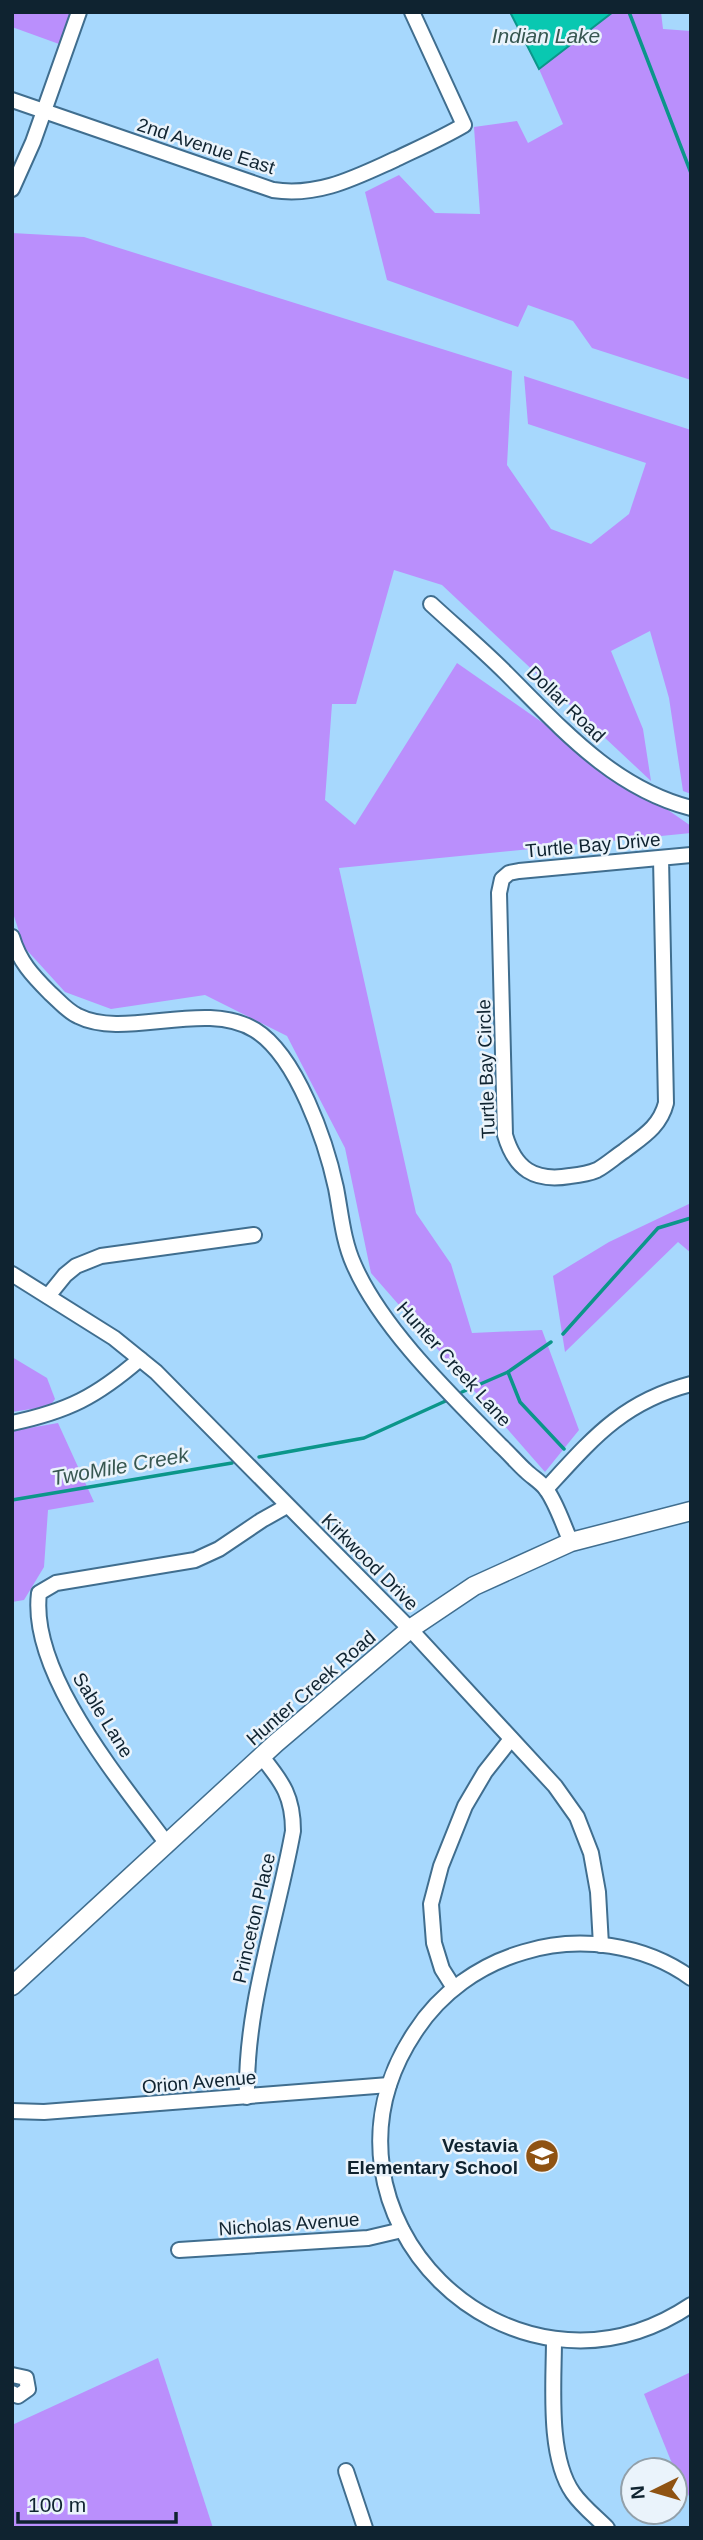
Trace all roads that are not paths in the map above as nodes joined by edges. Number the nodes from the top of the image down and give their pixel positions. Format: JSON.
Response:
{"nodes":[{"id":1,"x":79,"y":12,"type":"edge"},
{"id":2,"x":412,"y":12,"type":"edge"},
{"id":3,"x":12,"y":100,"type":"edge"},
{"id":4,"x":44,"y":111,"type":"junction"},
{"id":5,"x":12,"y":189,"type":"edge"},
{"id":6,"x":431,"y":604,"type":"dead end"},
{"id":7,"x":691,"y":808,"type":"edge"},
{"id":8,"x":691,"y":855,"type":"edge"},
{"id":9,"x":661,"y":858,"type":"junction"},
{"id":10,"x":502,"y":879,"type":"joint"},
{"id":11,"x":12,"y":937,"type":"edge"},
{"id":12,"x":18,"y":958,"type":"edge"},
{"id":13,"x":254,"y":1235,"type":"dead end"},
{"id":14,"x":12,"y":1275,"type":"edge"},
{"id":15,"x":48,"y":1296,"type":"junction"},
{"id":16,"x":140,"y":1359,"type":"junction"},
{"id":17,"x":691,"y":1384,"type":"edge"},
{"id":18,"x":12,"y":1423,"type":"edge"},
{"id":19,"x":546,"y":1489,"type":"junction"},
{"id":20,"x":287,"y":1506,"type":"junction"},
{"id":21,"x":691,"y":1511,"type":"edge"},
{"id":22,"x":571,"y":1542,"type":"junction"},
{"id":23,"x":410,"y":1629,"type":"junction"},
{"id":24,"x":511,"y":1739,"type":"junction"},
{"id":25,"x":262,"y":1757,"type":"junction"},
{"id":26,"x":167,"y":1844,"type":"junction"},
{"id":27,"x":601,"y":1945,"type":"junction"},
{"id":28,"x":691,"y":1979,"type":"edge"},
{"id":29,"x":12,"y":1986,"type":"edge"},
{"id":30,"x":454,"y":1987,"type":"junction"},
{"id":31,"x":389,"y":2085,"type":"junction"},
{"id":32,"x":247,"y":2097,"type":"junction"},
{"id":33,"x":12,"y":2111,"type":"edge"},
{"id":34,"x":402,"y":2230,"type":"junction"},
{"id":35,"x":179,"y":2250,"type":"dead end"},
{"id":36,"x":691,"y":2305,"type":"edge"},
{"id":37,"x":554,"y":2339,"type":"junction"},
{"id":38,"x":12,"y":2375,"type":"edge"},
{"id":39,"x":12,"y":2393,"type":"edge"},
{"id":40,"x":346,"y":2471,"type":"dead end"},
{"id":41,"x":365,"y":2528,"type":"edge"},
{"id":42,"x":607,"y":2528,"type":"edge"}],
"edges":[{"from":1,"to":4,"type":"street"},
{"from":2,"to":4,"type":"street","name":"2nd Avenue East"},
{"from":3,"to":4,"type":"street","name":"2nd Avenue East"},
{"from":4,"to":5,"type":"street"},
{"from":6,"to":7,"type":"street","name":"Dollar Road"},
{"from":8,"to":9,"type":"street","name":"Turtle Bay Drive"},
{"from":9,"to":10,"type":"street","name":"Turtle Bay Drive"},
{"from":9,"to":10,"type":"street","name":"Turtle Bay Circle"},
{"from":11,"to":12,"type":"street","name":"Hunter Creek Lane"},
{"from":12,"to":19,"type":"street","name":"Hunter Creek Lane"},
{"from":13,"to":15,"type":"street"},
{"from":14,"to":15,"type":"street","name":"Kirkwood Drive"},
{"from":15,"to":16,"type":"street","name":"Kirkwood Drive"},
{"from":16,"to":18,"type":"street"},
{"from":16,"to":20,"type":"street","name":"Kirkwood Drive"},
{"from":17,"to":19,"type":"street"},
{"from":19,"to":22,"type":"street"},
{"from":20,"to":23,"type":"street","name":"Kirkwood Drive"},
{"from":20,"to":26,"type":"street","name":"Sable Lane"},
{"from":21,"to":22,"type":"main road","name":"Hunter Creek Road"},
{"from":22,"to":23,"type":"main road","name":"Hunter Creek Road"},
{"from":23,"to":24,"type":"street","name":"Kirkwood Drive"},
{"from":23,"to":25,"type":"main road","name":"Hunter Creek Road"},
{"from":24,"to":27,"type":"street","name":"Kirkwood Drive"},
{"from":24,"to":30,"type":"street"},
{"from":25,"to":26,"type":"main road","name":"Hunter Creek Road"},
{"from":25,"to":32,"type":"street","name":"Princeton Place"},
{"from":26,"to":29,"type":"main road","name":"Hunter Creek Road"},
{"from":27,"to":28,"type":"street"},
{"from":27,"to":30,"type":"street"},
{"from":30,"to":31,"type":"street"},
{"from":31,"to":32,"type":"street","name":"Orion Avenue"},
{"from":31,"to":34,"type":"street"},
{"from":32,"to":33,"type":"street","name":"Orion Avenue"},
{"from":34,"to":35,"type":"street","name":"Nicholas Avenue"},
{"from":34,"to":37,"type":"street"},
{"from":36,"to":37,"type":"street"},
{"from":37,"to":42,"type":"street"},
{"from":38,"to":39,"type":"street"},
{"from":40,"to":41,"type":"street"}]}
